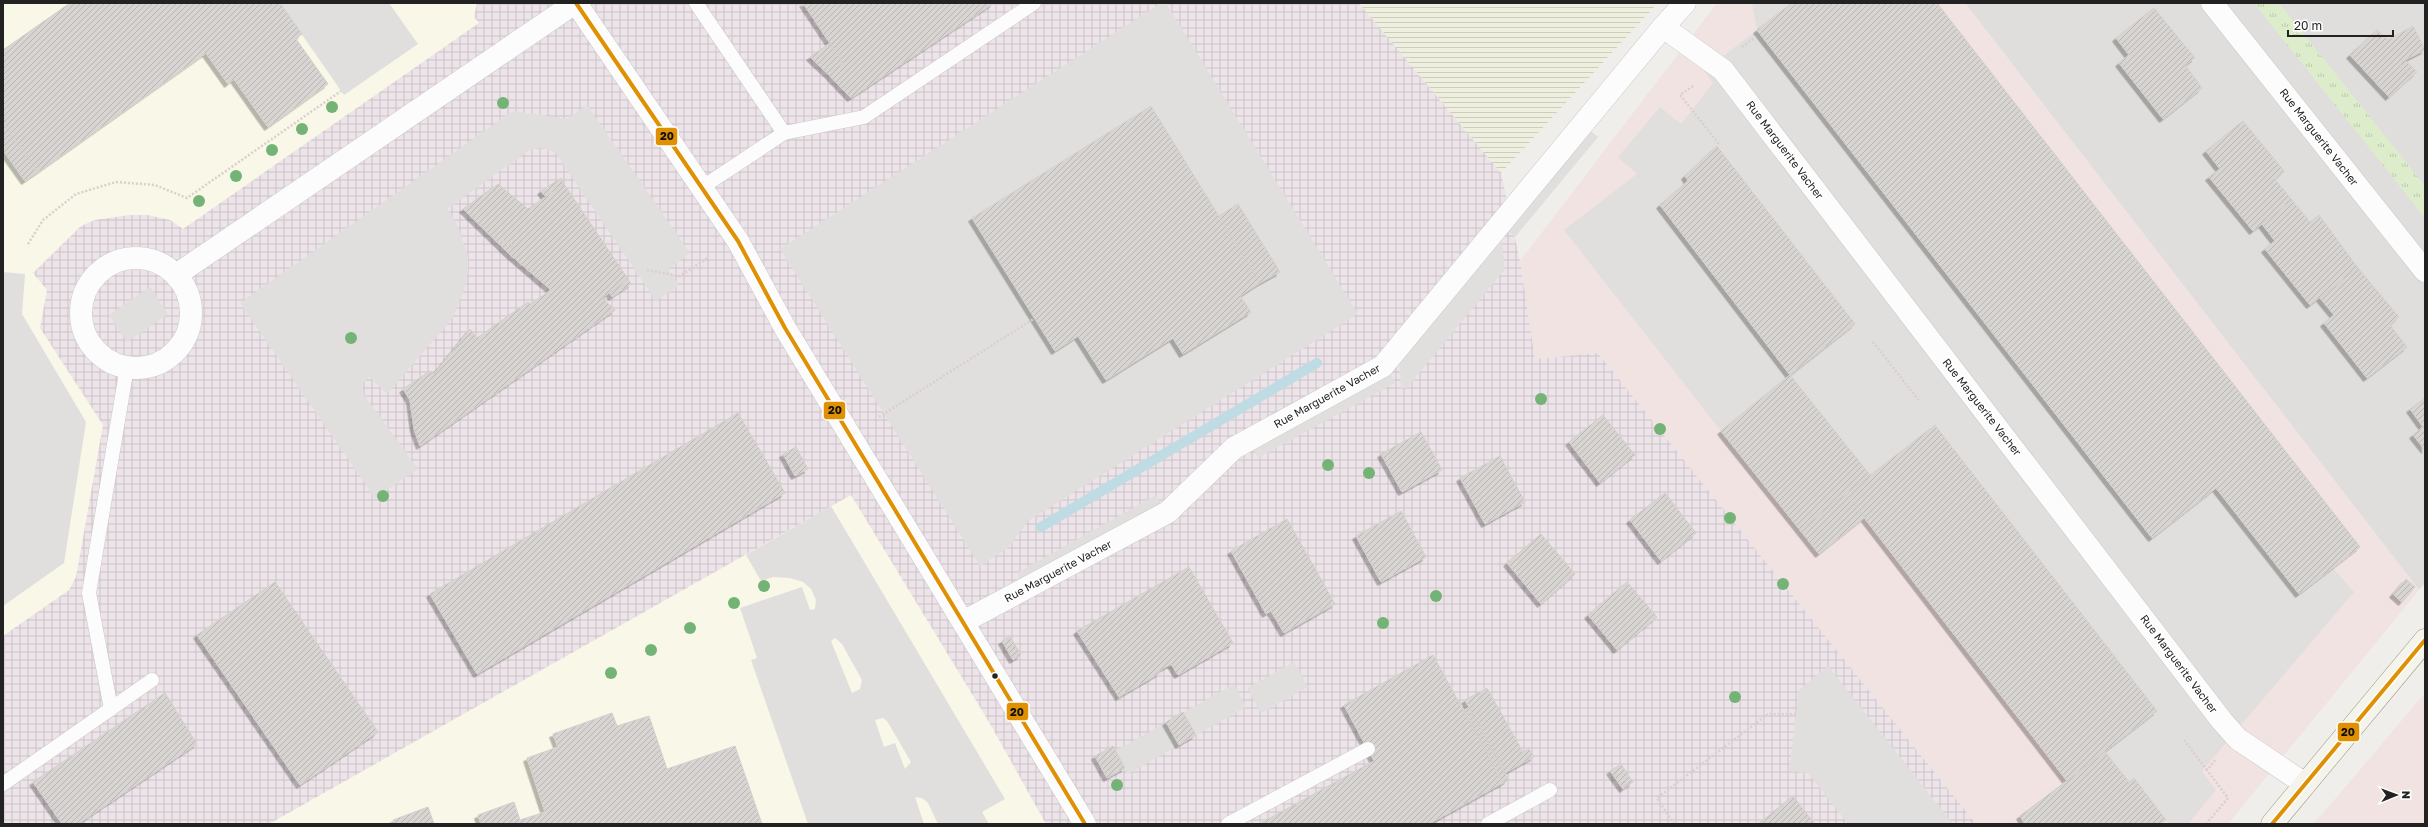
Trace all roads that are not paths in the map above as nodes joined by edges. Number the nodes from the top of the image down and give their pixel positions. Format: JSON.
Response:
{"nodes":[{"id":1,"x":575,"y":3,"type":"edge"},
{"id":2,"x":696,"y":3,"type":"edge"},
{"id":3,"x":1034,"y":3,"type":"edge"},
{"id":4,"x":1685,"y":3,"type":"edge"},
{"id":5,"x":2212,"y":3,"type":"edge"},
{"id":6,"x":1663,"y":27,"type":"junction"},
{"id":7,"x":784,"y":132,"type":"junction"},
{"id":8,"x":701,"y":188,"type":"junction"},
{"id":9,"x":2425,"y":271,"type":"edge"},
{"id":10,"x":176,"y":275,"type":"junction"},
{"id":11,"x":126,"y":367,"type":"junction"},
{"id":12,"x":963,"y":622,"type":"junction"},
{"id":13,"x":2425,"y":640,"type":"edge"},
{"id":14,"x":152,"y":680,"type":"dead end"},
{"id":15,"x":111,"y":709,"type":"junction"},
{"id":16,"x":1368,"y":749,"type":"dead end"},
{"id":17,"x":3,"y":784,"type":"edge"},
{"id":18,"x":2305,"y":784,"type":"junction"},
{"id":19,"x":1550,"y":790,"type":"dead end"},
{"id":20,"x":2276,"y":823,"type":"edge"},
{"id":21,"x":1085,"y":824,"type":"edge"},
{"id":22,"x":1228,"y":824,"type":"edge"},
{"id":23,"x":1488,"y":824,"type":"edge"}],
"edges":[{"from":1,"to":8,"type":"street"},
{"from":1,"to":10,"type":"street"},
{"from":2,"to":7,"type":"lane"},
{"from":3,"to":7,"type":"lane"},
{"from":4,"to":6,"type":"street","name":"Rue Marguerite Vacher"},
{"from":5,"to":9,"type":"street","name":"Rue Marguerite Vacher"},
{"from":6,"to":12,"type":"street","name":"Rue Marguerite Vacher"},
{"from":6,"to":18,"type":"street","name":"Rue Marguerite Vacher"},
{"from":7,"to":8,"type":"lane"},
{"from":8,"to":12,"type":"street"},
{"from":10,"to":11,"type":"street"},
{"from":10,"to":11,"type":"street"},
{"from":11,"to":15,"type":"lane"},
{"from":12,"to":21,"type":"street"},
{"from":13,"to":18,"type":"street"},
{"from":14,"to":15,"type":"lane"},
{"from":15,"to":17,"type":"lane"},
{"from":16,"to":22,"type":"lane"},
{"from":18,"to":20,"type":"street"},
{"from":19,"to":23,"type":"lane"}]}
